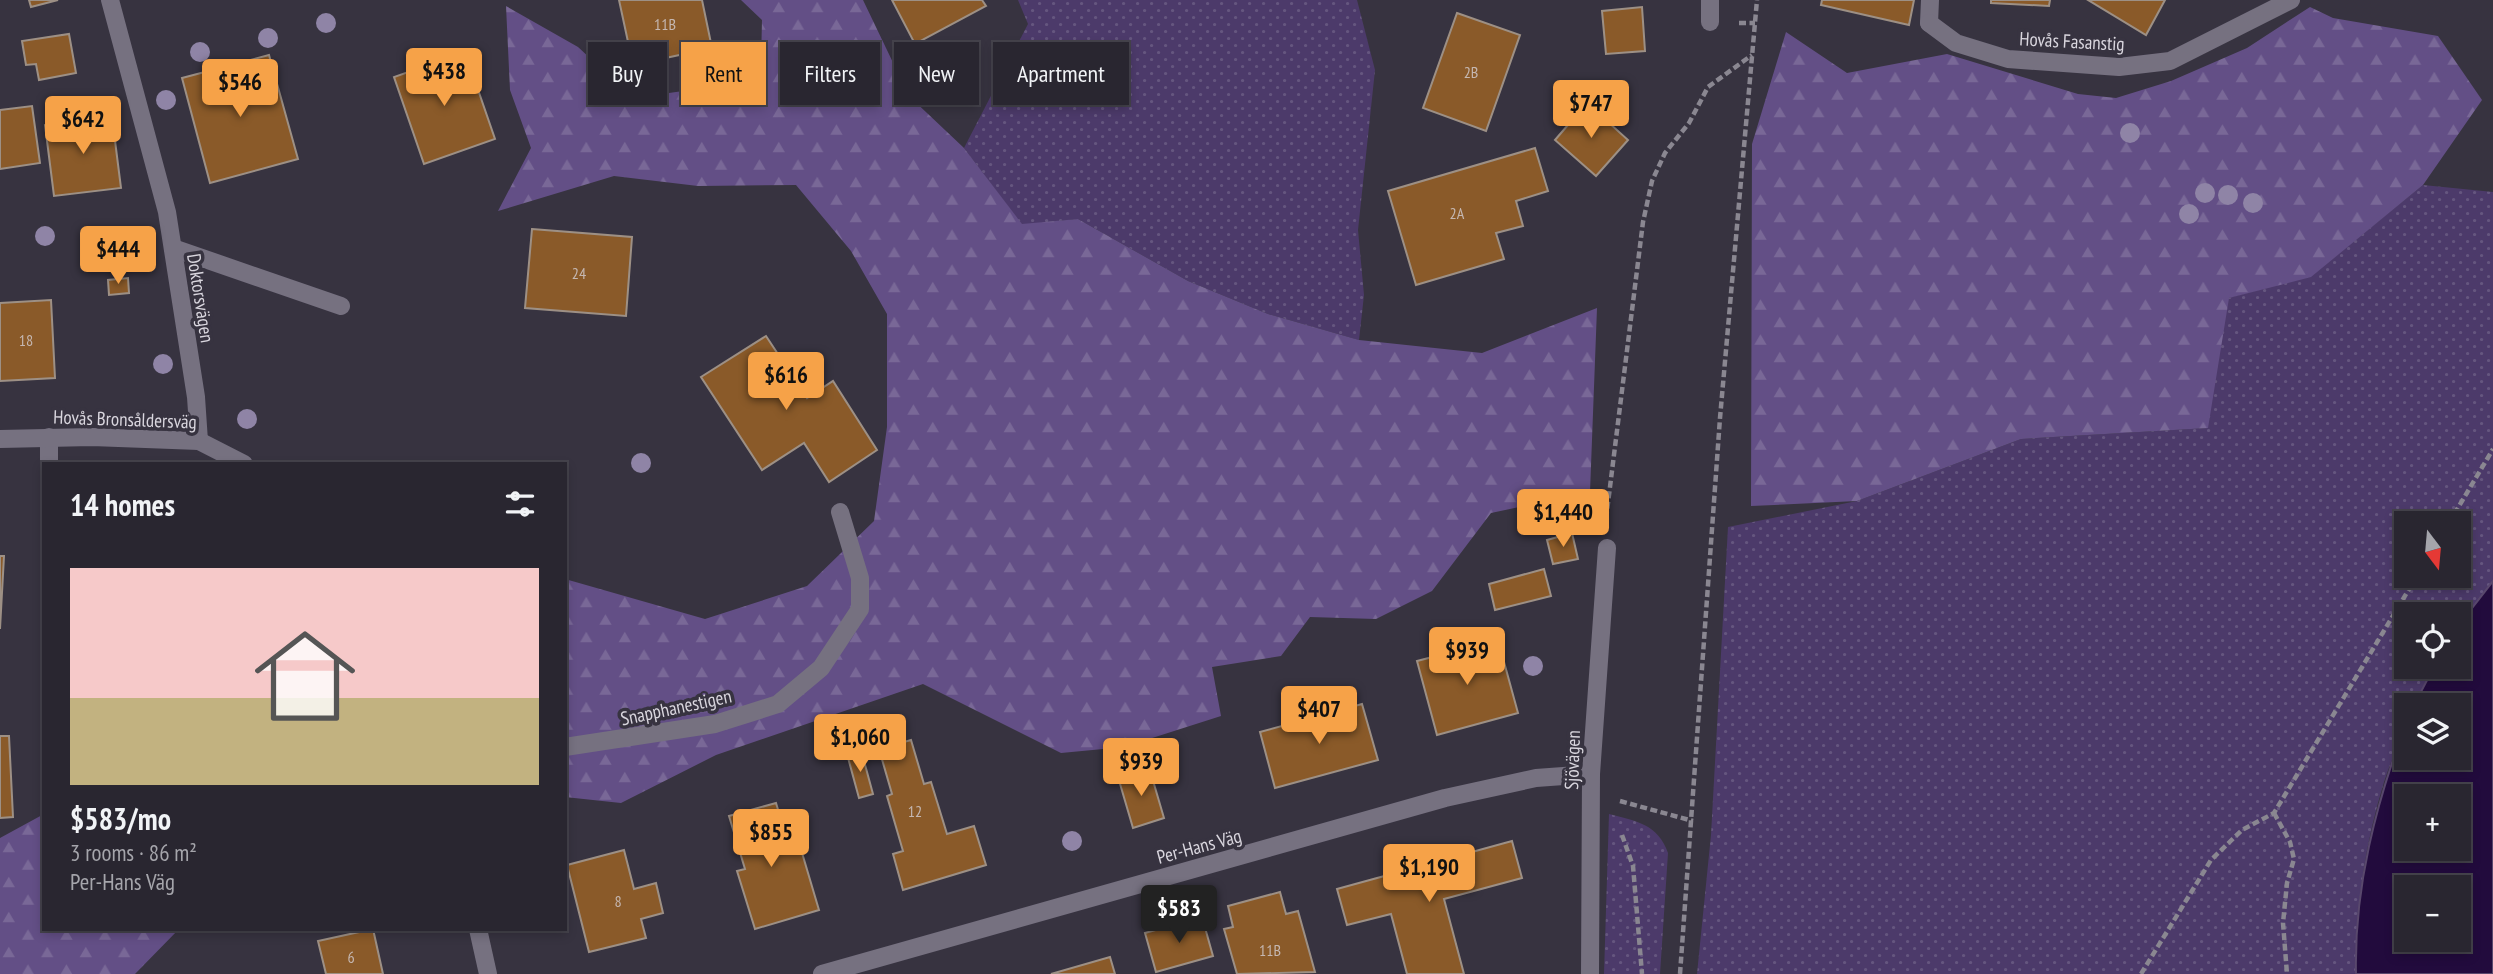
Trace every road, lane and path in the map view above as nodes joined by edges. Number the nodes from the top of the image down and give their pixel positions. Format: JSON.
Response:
{"nodes":[{"id":1,"x":110,"y":0,"type":"edge"},
{"id":2,"x":1710,"y":0,"type":"edge"},
{"id":3,"x":1757,"y":0,"type":"edge"},
{"id":4,"x":1930,"y":0,"type":"edge"},
{"id":5,"x":2291,"y":0,"type":"edge"},
{"id":6,"x":1710,"y":22,"type":"dead end"},
{"id":7,"x":1753,"y":55,"type":"junction"},
{"id":8,"x":173,"y":248,"type":"junction"},
{"id":9,"x":341,"y":306,"type":"dead end"},
{"id":10,"x":49,"y":437,"type":"junction"},
{"id":11,"x":0,"y":439,"type":"edge"},
{"id":12,"x":200,"y":441,"type":"junction"},
{"id":13,"x":2493,"y":449,"type":"edge"},
{"id":14,"x":49,"y":462,"type":"edge"},
{"id":15,"x":240,"y":462,"type":"edge"},
{"id":16,"x":2456,"y":511,"type":"edge"},
{"id":17,"x":840,"y":512,"type":"dead end"},
{"id":18,"x":1607,"y":548,"type":"joint"},
{"id":19,"x":2410,"y":588,"type":"edge"},
{"id":20,"x":567,"y":747,"type":"edge"},
{"id":21,"x":1591,"y":774,"type":"junction"},
{"id":22,"x":1601,"y":800,"type":"junction"},
{"id":23,"x":2274,"y":813,"type":"junction"},
{"id":24,"x":1693,"y":821,"type":"junction"},
{"id":25,"x":478,"y":931,"type":"edge"},
{"id":26,"x":488,"y":974,"type":"edge"},
{"id":27,"x":821,"y":974,"type":"edge"},
{"id":28,"x":1590,"y":974,"type":"edge"},
{"id":29,"x":1642,"y":974,"type":"edge"},
{"id":30,"x":1680,"y":974,"type":"edge"},
{"id":31,"x":2141,"y":974,"type":"edge"},
{"id":32,"x":2287,"y":974,"type":"edge"}],
"edges":[{"from":1,"to":8,"type":"street","name":"Doktorsvägen"},
{"from":2,"to":6,"type":"street"},
{"from":3,"to":7,"type":"path"},
{"from":4,"to":5,"type":"street","name":"Hovås Fasanstig"},
{"from":7,"to":18,"type":"path"},
{"from":7,"to":24,"type":"path"},
{"from":8,"to":9,"type":"street"},
{"from":8,"to":12,"type":"street","name":"Doktorsvägen"},
{"from":10,"to":11,"type":"street","name":"Hovås Bronsåldersväg"},
{"from":10,"to":12,"type":"street","name":"Hovås Bronsåldersväg"},
{"from":10,"to":14,"type":"street"},
{"from":12,"to":15,"type":"street","name":"Hovås Bronsåldersväg"},
{"from":13,"to":16,"type":"path"},
{"from":17,"to":20,"type":"street","name":"Snapphanestigen"},
{"from":18,"to":21,"type":"street","name":"Sjövägen"},
{"from":19,"to":23,"type":"path"},
{"from":21,"to":22,"type":"street","name":"Sjövägen"},
{"from":21,"to":27,"type":"street","name":"Per-Hans Väg"},
{"from":22,"to":24,"type":"path"},
{"from":22,"to":28,"type":"street","name":"Sjövägen"},
{"from":22,"to":29,"type":"path"},
{"from":23,"to":31,"type":"path"},
{"from":23,"to":32,"type":"path"},
{"from":24,"to":30,"type":"path"},
{"from":25,"to":26,"type":"street"}]}
